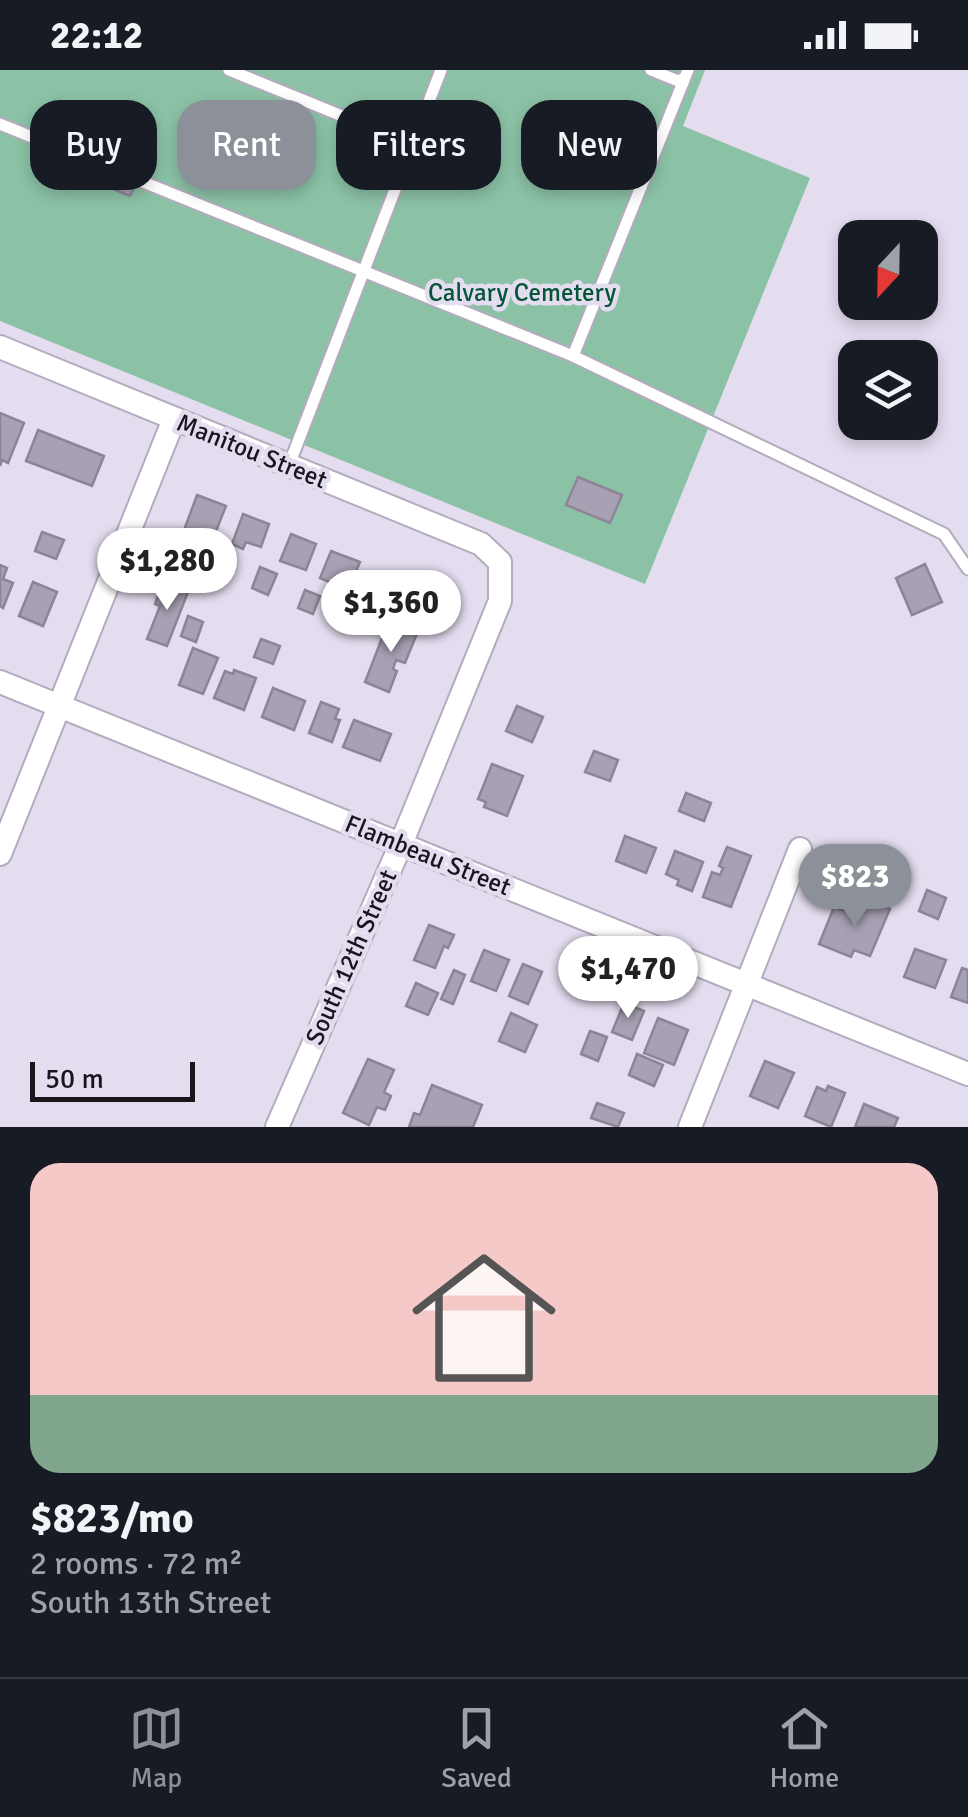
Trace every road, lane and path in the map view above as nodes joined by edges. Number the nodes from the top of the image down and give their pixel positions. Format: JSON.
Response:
{"nodes":[{"id":1,"x":229,"y":70,"type":"edge"},
{"id":2,"x":441,"y":70,"type":"edge"},
{"id":3,"x":651,"y":70,"type":"edge"},
{"id":4,"x":684,"y":74,"type":"edge"},
{"id":5,"x":429,"y":100,"type":"edge"},
{"id":6,"x":336,"y":114,"type":"edge"},
{"id":7,"x":0,"y":124,"type":"edge"},
{"id":8,"x":393,"y":190,"type":"edge"},
{"id":9,"x":362,"y":271,"type":"junction"},
{"id":10,"x":0,"y":347,"type":"edge"},
{"id":11,"x":573,"y":356,"type":"junction"},
{"id":12,"x":174,"y":419,"type":"junction"},
{"id":13,"x":289,"y":465,"type":"junction"},
{"id":14,"x":500,"y":562,"type":"joint"},
{"id":15,"x":968,"y":569,"type":"edge"},
{"id":16,"x":0,"y":682,"type":"edge"},
{"id":17,"x":60,"y":706,"type":"junction"},
{"id":18,"x":401,"y":844,"type":"junction"},
{"id":19,"x":800,"y":849,"type":"dead end"},
{"id":20,"x":0,"y":854,"type":"edge"},
{"id":21,"x":747,"y":985,"type":"junction"},
{"id":22,"x":968,"y":1074,"type":"edge"},
{"id":23,"x":277,"y":1127,"type":"edge"},
{"id":24,"x":690,"y":1127,"type":"edge"}],
"edges":[{"from":1,"to":6,"type":"lane"},
{"from":2,"to":5,"type":"lane"},
{"from":3,"to":4,"type":"lane"},
{"from":4,"to":11,"type":"lane"},
{"from":7,"to":9,"type":"lane"},
{"from":8,"to":9,"type":"lane"},
{"from":9,"to":11,"type":"lane"},
{"from":9,"to":13,"type":"lane"},
{"from":10,"to":12,"type":"street","name":"Manitou Street"},
{"from":11,"to":15,"type":"lane"},
{"from":12,"to":13,"type":"street","name":"Manitou Street"},
{"from":12,"to":17,"type":"street"},
{"from":13,"to":14,"type":"street","name":"Manitou Street"},
{"from":14,"to":18,"type":"street","name":"South 12th Street"},
{"from":16,"to":17,"type":"street","name":"Flambeau Street"},
{"from":17,"to":18,"type":"street","name":"Flambeau Street"},
{"from":17,"to":20,"type":"street"},
{"from":18,"to":21,"type":"street","name":"Flambeau Street"},
{"from":18,"to":23,"type":"street","name":"South 12th Street"},
{"from":19,"to":21,"type":"street"},
{"from":21,"to":22,"type":"street","name":"Flambeau Street"},
{"from":21,"to":24,"type":"street"}]}
